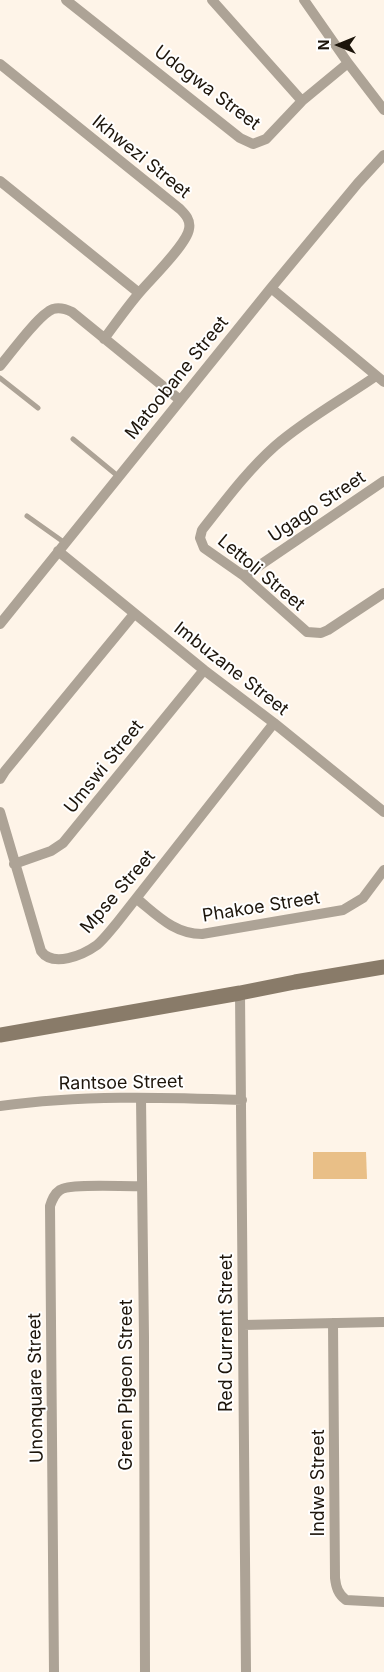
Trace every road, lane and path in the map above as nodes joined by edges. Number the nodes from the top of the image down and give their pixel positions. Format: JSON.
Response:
{"nodes":[{"id":1,"x":66,"y":0,"type":"edge"},
{"id":2,"x":212,"y":0,"type":"edge"},
{"id":3,"x":304,"y":0,"type":"edge"},
{"id":4,"x":348,"y":63,"type":"junction"},
{"id":5,"x":0,"y":64,"type":"edge"},
{"id":6,"x":302,"y":101,"type":"junction"},
{"id":7,"x":384,"y":110,"type":"edge"},
{"id":8,"x":384,"y":155,"type":"edge"},
{"id":9,"x":0,"y":181,"type":"edge"},
{"id":10,"x":271,"y":288,"type":"junction"},
{"id":11,"x":139,"y":293,"type":"junction"},
{"id":12,"x":104,"y":339,"type":"junction"},
{"id":13,"x":0,"y":366,"type":"edge"},
{"id":14,"x":0,"y":378,"type":"edge"},
{"id":15,"x":380,"y":379,"type":"edge"},
{"id":16,"x":180,"y":400,"type":"junction"},
{"id":17,"x":38,"y":408,"type":"dead end"},
{"id":18,"x":73,"y":439,"type":"dead end"},
{"id":19,"x":119,"y":477,"type":"junction"},
{"id":20,"x":384,"y":481,"type":"edge"},
{"id":21,"x":27,"y":516,"type":"dead end"},
{"id":22,"x":62,"y":547,"type":"junction"},
{"id":23,"x":244,"y":576,"type":"junction"},
{"id":24,"x":384,"y":593,"type":"edge"},
{"id":25,"x":134,"y":614,"type":"junction"},
{"id":26,"x":2,"y":618,"type":"edge"},
{"id":27,"x":204,"y":670,"type":"junction"},
{"id":28,"x":274,"y":723,"type":"junction"},
{"id":29,"x":0,"y":779,"type":"edge"},
{"id":30,"x":0,"y":812,"type":"edge"},
{"id":31,"x":384,"y":812,"type":"edge"},
{"id":32,"x":14,"y":864,"type":"junction"},
{"id":33,"x":384,"y":870,"type":"edge"},
{"id":34,"x":137,"y":899,"type":"junction"},
{"id":35,"x":384,"y":967,"type":"edge"},
{"id":36,"x":240,"y":993,"type":"junction"},
{"id":37,"x":0,"y":1035,"type":"edge"},
{"id":38,"x":141,"y":1098,"type":"junction"},
{"id":39,"x":242,"y":1100,"type":"junction"},
{"id":40,"x":0,"y":1106,"type":"edge"},
{"id":41,"x":142,"y":1186,"type":"junction"},
{"id":42,"x":384,"y":1322,"type":"edge"},
{"id":43,"x":334,"y":1323,"type":"junction"},
{"id":44,"x":243,"y":1325,"type":"junction"},
{"id":45,"x":384,"y":1602,"type":"edge"},
{"id":46,"x":54,"y":1672,"type":"edge"},
{"id":47,"x":145,"y":1672,"type":"edge"},
{"id":48,"x":246,"y":1672,"type":"edge"}],
"edges":[{"from":1,"to":6,"type":"street","name":"Udogwa Street"},
{"from":2,"to":6,"type":"street"},
{"from":3,"to":4,"type":"street"},
{"from":4,"to":6,"type":"street","name":"Udogwa Street"},
{"from":4,"to":7,"type":"street"},
{"from":5,"to":11,"type":"street","name":"Ikhwezi Street"},
{"from":8,"to":10,"type":"street","name":"Matoobane Street"},
{"from":9,"to":11,"type":"street"},
{"from":10,"to":15,"type":"street"},
{"from":10,"to":16,"type":"street","name":"Matoobane Street"},
{"from":11,"to":12,"type":"street","name":"Ikhwezi Street"},
{"from":12,"to":13,"type":"street"},
{"from":12,"to":16,"type":"street"},
{"from":14,"to":17,"type":"lane"},
{"from":15,"to":23,"type":"street","name":"Lettoli Street"},
{"from":16,"to":19,"type":"street","name":"Matoobane Street"},
{"from":18,"to":19,"type":"lane"},
{"from":19,"to":22,"type":"street","name":"Matoobane Street"},
{"from":20,"to":23,"type":"street","name":"Ugago Street"},
{"from":21,"to":22,"type":"lane"},
{"from":22,"to":25,"type":"street","name":"Imbuzane Street"},
{"from":22,"to":26,"type":"street","name":"Matoobane Street"},
{"from":23,"to":24,"type":"street","name":"Lettoli Street"},
{"from":25,"to":27,"type":"street","name":"Imbuzane Street"},
{"from":25,"to":29,"type":"street"},
{"from":27,"to":28,"type":"street","name":"Imbuzane Street"},
{"from":27,"to":32,"type":"street","name":"Umswi Street"},
{"from":28,"to":31,"type":"street","name":"Imbuzane Street"},
{"from":28,"to":34,"type":"street","name":"Mpse Street"},
{"from":30,"to":32,"type":"street","name":"Mpse Street"},
{"from":32,"to":34,"type":"street","name":"Mpse Street"},
{"from":33,"to":34,"type":"street","name":"Phakoe Street"},
{"from":35,"to":36,"type":"street"},
{"from":36,"to":37,"type":"street"},
{"from":36,"to":39,"type":"street","name":"Red Current Street"},
{"from":38,"to":39,"type":"street","name":"Rantsoe Street"},
{"from":38,"to":40,"type":"street","name":"Rantsoe Street"},
{"from":38,"to":41,"type":"street","name":"Green Pigeon Street"},
{"from":39,"to":44,"type":"street","name":"Red Current Street"},
{"from":41,"to":46,"type":"street","name":"Unonquare Street"},
{"from":41,"to":47,"type":"street","name":"Green Pigeon Street"},
{"from":42,"to":43,"type":"street"},
{"from":43,"to":44,"type":"street"},
{"from":43,"to":45,"type":"street","name":"Indwe Street"},
{"from":44,"to":48,"type":"street","name":"Red Current Street"}]}
